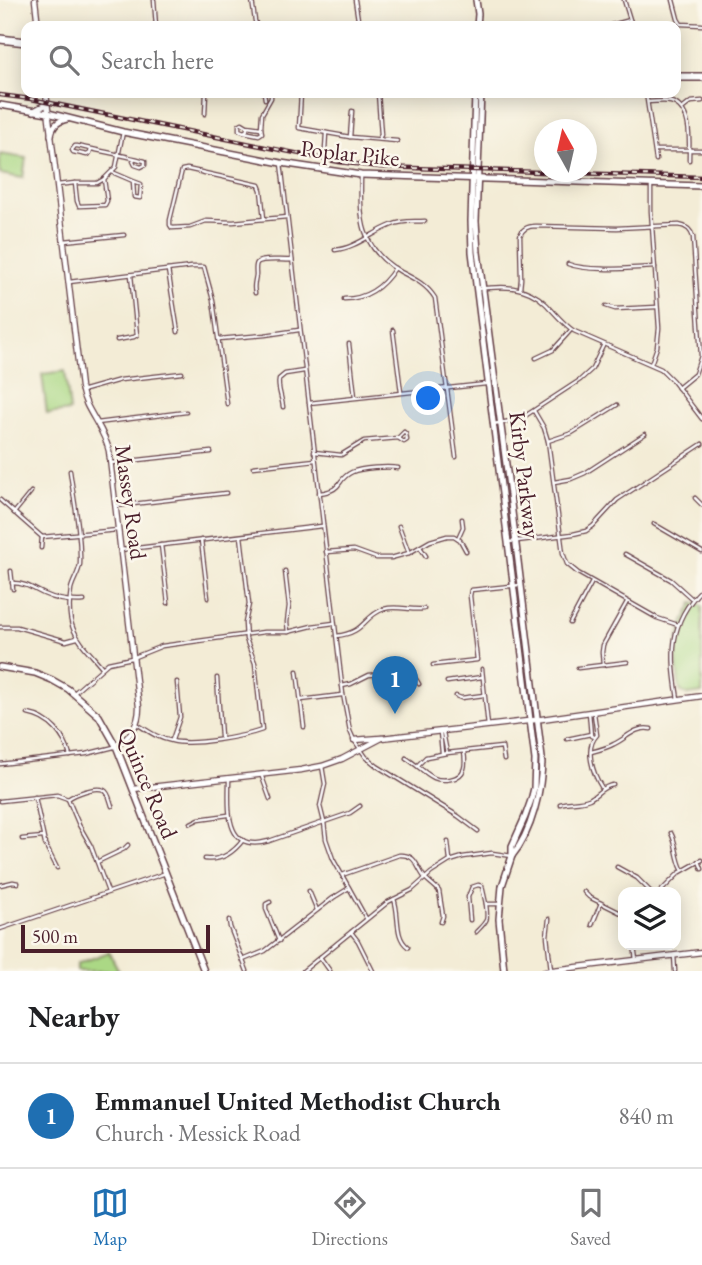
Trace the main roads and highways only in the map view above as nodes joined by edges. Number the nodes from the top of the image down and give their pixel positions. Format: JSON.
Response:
{"nodes":[{"id":1,"x":476,"y":0,"type":"edge"},
{"id":2,"x":478,"y":14,"type":"junction"},
{"id":3,"x":477,"y":21,"type":"edge"},
{"id":4,"x":481,"y":21,"type":"edge"},
{"id":5,"x":0,"y":39,"type":"edge"},
{"id":6,"x":21,"y":41,"type":"edge"},
{"id":7,"x":681,"y":77,"type":"edge"},
{"id":8,"x":702,"y":77,"type":"edge"},
{"id":9,"x":475,"y":98,"type":"edge"},
{"id":10,"x":481,"y":98,"type":"edge"},
{"id":11,"x":0,"y":104,"type":"edge"},
{"id":12,"x":47,"y":104,"type":"road end"},
{"id":13,"x":34,"y":111,"type":"junction"},
{"id":14,"x":67,"y":119,"type":"junction"},
{"id":15,"x":51,"y":135,"type":"road end"},
{"id":16,"x":476,"y":179,"type":"junction"},
{"id":17,"x":702,"y":186,"type":"edge"},
{"id":18,"x":0,"y":667,"type":"edge"},
{"id":19,"x":204,"y":971,"type":"edge"},
{"id":20,"x":504,"y":971,"type":"edge"}],
"edges":[{"from":1,"to":2,"type":"main road"},
{"from":2,"to":3,"type":"main road"},
{"from":2,"to":4,"type":"main road"},
{"from":5,"to":6,"type":"main road"},
{"from":7,"to":8,"type":"main road"},
{"from":9,"to":16,"type":"main road","name":"Kirby Parkway"},
{"from":10,"to":16,"type":"main road","name":"Kirby Parkway"},
{"from":11,"to":13,"type":"main road","name":"Poplar Pike"},
{"from":12,"to":13,"type":"main road"},
{"from":13,"to":14,"type":"main road","name":"Poplar Pike"},
{"from":14,"to":15,"type":"main road"},
{"from":14,"to":16,"type":"main road","name":"Poplar Pike"},
{"from":16,"to":17,"type":"main road","name":"Poplar Pike"},
{"from":16,"to":20,"type":"main road","name":"Kirby Parkway"},
{"from":18,"to":19,"type":"main road","name":"Quince Road"}]}
